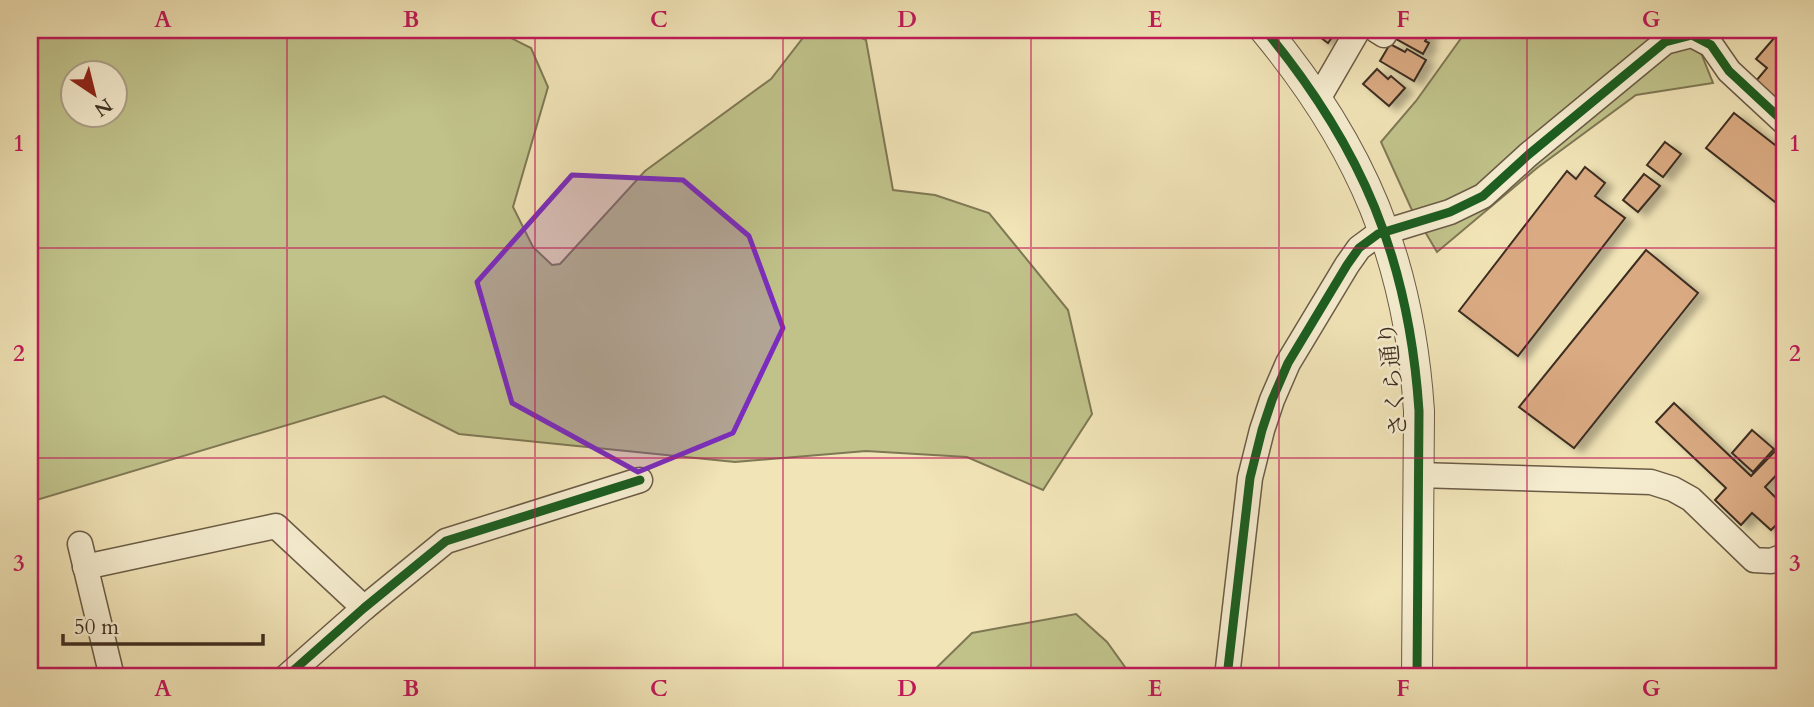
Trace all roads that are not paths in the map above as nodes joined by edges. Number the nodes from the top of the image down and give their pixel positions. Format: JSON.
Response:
{"nodes":[{"id":1,"x":1265,"y":30,"type":"edge"},
{"id":2,"x":1358,"y":30,"type":"edge"},
{"id":3,"x":1318,"y":99,"type":"junction"},
{"id":4,"x":1784,"y":122,"type":"edge"},
{"id":5,"x":1384,"y":232,"type":"junction"},
{"id":6,"x":1418,"y":475,"type":"junction"},
{"id":7,"x":640,"y":480,"type":"dead end"},
{"id":8,"x":1784,"y":556,"type":"edge"},
{"id":9,"x":364,"y":608,"type":"junction"},
{"id":10,"x":112,"y":677,"type":"edge"},
{"id":11,"x":286,"y":677,"type":"edge"},
{"id":12,"x":1227,"y":677,"type":"edge"},
{"id":13,"x":1416,"y":677,"type":"edge"}],
"edges":[{"from":1,"to":3,"type":"street","name":"さくら通り"},
{"from":2,"to":3,"type":"street"},
{"from":3,"to":5,"type":"street","name":"さくら通り"},
{"from":4,"to":5,"type":"street"},
{"from":5,"to":6,"type":"street","name":"さくら通り"},
{"from":5,"to":12,"type":"street"},
{"from":6,"to":8,"type":"street"},
{"from":6,"to":13,"type":"street","name":"さくら通り"},
{"from":7,"to":9,"type":"street"},
{"from":9,"to":10,"type":"street"},
{"from":9,"to":11,"type":"street"}]}
